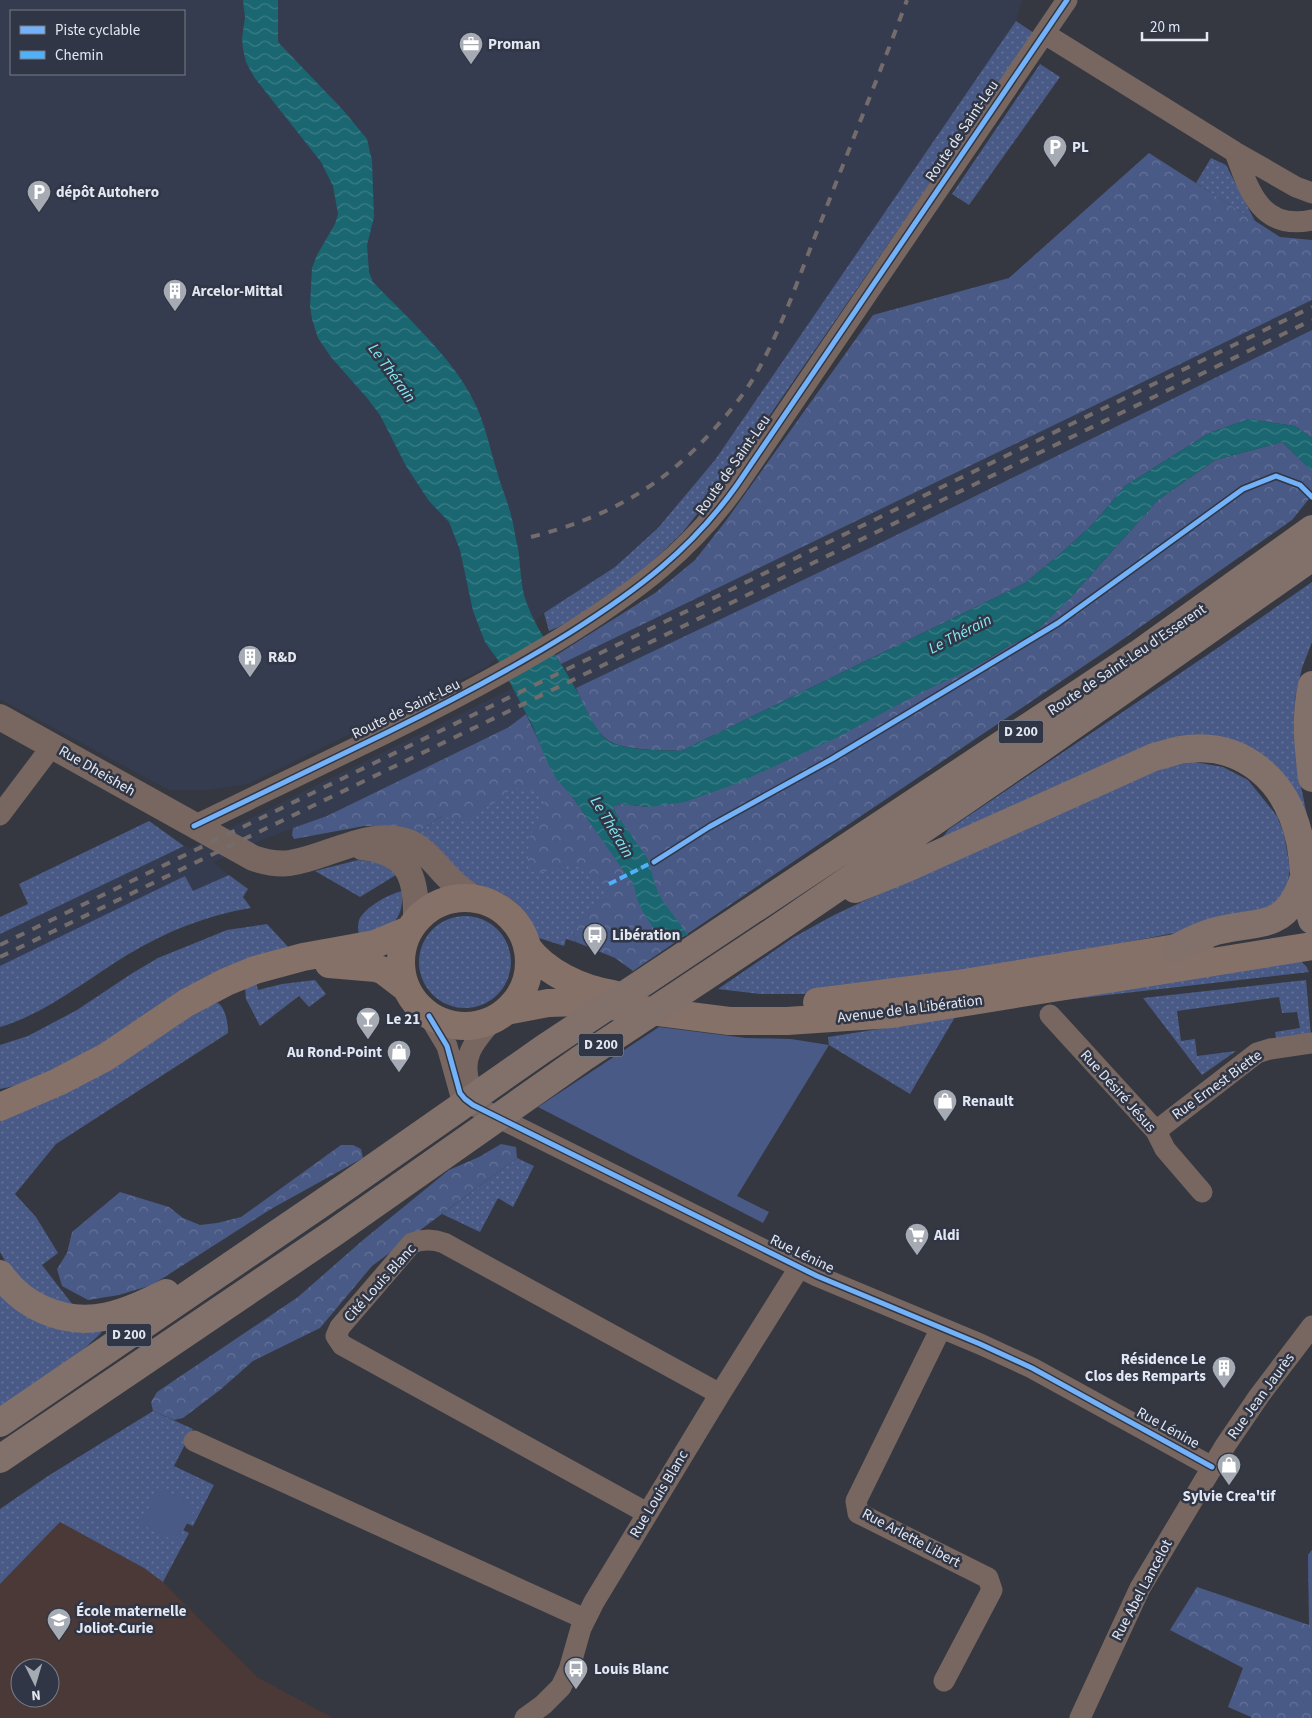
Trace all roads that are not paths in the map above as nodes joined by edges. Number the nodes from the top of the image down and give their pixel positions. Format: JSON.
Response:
{"nodes":[{"id":1,"x":1067,"y":0,"type":"edge"},
{"id":2,"x":1045,"y":34,"type":"junction"},
{"id":3,"x":1235,"y":152,"type":"junction"},
{"id":4,"x":1312,"y":193,"type":"edge"},
{"id":5,"x":1312,"y":220,"type":"edge"},
{"id":6,"x":1308,"y":542,"type":"edge"},
{"id":7,"x":1312,"y":685,"type":"edge"},
{"id":8,"x":0,"y":717,"type":"edge"},
{"id":9,"x":52,"y":746,"type":"junction"},
{"id":10,"x":1312,"y":778,"type":"edge"},
{"id":11,"x":0,"y":814,"type":"edge"},
{"id":12,"x":194,"y":826,"type":"junction"},
{"id":13,"x":344,"y":848,"type":"junction"},
{"id":14,"x":1304,"y":877,"type":"junction"},
{"id":15,"x":475,"y":898,"type":"junction"},
{"id":16,"x":805,"y":909,"type":"junction"},
{"id":17,"x":1312,"y":920,"type":"edge"},
{"id":18,"x":412,"y":925,"type":"junction"},
{"id":19,"x":1312,"y":927,"type":"edge"},
{"id":20,"x":1312,"y":946,"type":"edge"},
{"id":21,"x":527,"y":947,"type":"junction"},
{"id":22,"x":1176,"y":948,"type":"junction"},
{"id":23,"x":275,"y":964,"type":"junction"},
{"id":24,"x":405,"y":987,"type":"junction"},
{"id":25,"x":500,"y":1015,"type":"junction"},
{"id":26,"x":1050,"y":1015,"type":"dead end"},
{"id":27,"x":430,"y":1016,"type":"junction"},
{"id":28,"x":1312,"y":1043,"type":"edge"},
{"id":29,"x":31,"y":1093,"type":"junction"},
{"id":30,"x":0,"y":1099,"type":"edge"},
{"id":31,"x":0,"y":1107,"type":"edge"},
{"id":32,"x":492,"y":1113,"type":"junction"},
{"id":33,"x":1156,"y":1131,"type":"junction"},
{"id":34,"x":1202,"y":1192,"type":"dead end"},
{"id":35,"x":259,"y":1246,"type":"junction"},
{"id":36,"x":799,"y":1268,"type":"junction"},
{"id":37,"x":0,"y":1274,"type":"edge"},
{"id":38,"x":1312,"y":1326,"type":"edge"},
{"id":39,"x":941,"y":1328,"type":"junction"},
{"id":40,"x":720,"y":1394,"type":"junction"},
{"id":41,"x":91,"y":1397,"type":"junction"},
{"id":42,"x":0,"y":1423,"type":"edge"},
{"id":43,"x":194,"y":1441,"type":"dead end"},
{"id":44,"x":0,"y":1459,"type":"edge"},
{"id":45,"x":1212,"y":1467,"type":"junction"},
{"id":46,"x":0,"y":1478,"type":"edge"},
{"id":47,"x":647,"y":1513,"type":"junction"},
{"id":48,"x":585,"y":1619,"type":"junction"},
{"id":49,"x":944,"y":1681,"type":"dead end"},
{"id":50,"x":551,"y":1709,"type":"edge"},
{"id":51,"x":525,"y":1718,"type":"edge"},
{"id":52,"x":1080,"y":1718,"type":"edge"}],
"edges":[{"from":1,"to":2,"type":"street","name":"Route de Saint-Leu"},
{"from":2,"to":3,"type":"street"},
{"from":2,"to":12,"type":"street","name":"Route de Saint-Leu"},
{"from":3,"to":4,"type":"street"},
{"from":3,"to":5,"type":"street"},
{"from":6,"to":16,"type":"main road","number":"D 200"},
{"from":6,"to":35,"type":"main road","name":"Route de Saint-Leu d'Esserent","number":"D 200"},
{"from":7,"to":10,"type":"main road"},
{"from":8,"to":9,"type":"street","name":"Rue Dheisheh"},
{"from":9,"to":11,"type":"street"},
{"from":9,"to":12,"type":"street","name":"Rue Dheisheh"},
{"from":12,"to":13,"type":"street"},
{"from":13,"to":15,"type":"street"},
{"from":13,"to":18,"type":"street"},
{"from":14,"to":16,"type":"main road"},
{"from":14,"to":17,"type":"main road"},
{"from":14,"to":22,"type":"main road"},
{"from":15,"to":18,"type":"main road"},
{"from":15,"to":21,"type":"main road"},
{"from":16,"to":41,"type":"main road","number":"D 200"},
{"from":18,"to":23,"type":"main road"},
{"from":18,"to":24,"type":"main road"},
{"from":19,"to":22,"type":"main road","name":"Avenue de la Libération"},
{"from":20,"to":25,"type":"main road","name":"Avenue de la Libération"},
{"from":21,"to":22,"type":"main road","name":"Avenue de la Libération"},
{"from":21,"to":25,"type":"main road"},
{"from":23,"to":24,"type":"main road"},
{"from":23,"to":29,"type":"main road"},
{"from":24,"to":27,"type":"main road"},
{"from":25,"to":27,"type":"main road"},
{"from":25,"to":32,"type":"street","name":"Rue Lénine"},
{"from":26,"to":33,"type":"street","name":"Rue Désiré Jésus"},
{"from":27,"to":32,"type":"street","name":"Rue Lénine"},
{"from":28,"to":33,"type":"street","name":"Rue Ernest Biette"},
{"from":29,"to":30,"type":"main road"},
{"from":29,"to":31,"type":"main road"},
{"from":32,"to":36,"type":"street","name":"Rue Lénine"},
{"from":33,"to":34,"type":"street","name":"Rue Désiré Jésus"},
{"from":35,"to":37,"type":"main road"},
{"from":35,"to":42,"type":"main road","number":"D 200"},
{"from":36,"to":39,"type":"street","name":"Rue Lénine"},
{"from":36,"to":40,"type":"street","name":"Rue Louis Blanc"},
{"from":38,"to":45,"type":"street","name":"Rue Jean Jaurès"},
{"from":39,"to":45,"type":"street","name":"Rue Lénine"},
{"from":39,"to":49,"type":"street","name":"Rue Arlette Libert"},
{"from":40,"to":47,"type":"street","name":"Rue Louis Blanc"},
{"from":40,"to":47,"type":"street","name":"Cité Louis Blanc"},
{"from":41,"to":44,"type":"main road","number":"D 200"},
{"from":41,"to":46,"type":"main road"},
{"from":43,"to":48,"type":"street"},
{"from":45,"to":52,"type":"street","name":"Rue Abel Lancelot"},
{"from":47,"to":48,"type":"street","name":"Rue Louis Blanc"},
{"from":48,"to":50,"type":"street","name":"Rue Louis Blanc"},
{"from":50,"to":51,"type":"street","name":"Rue Louis Blanc"}]}
